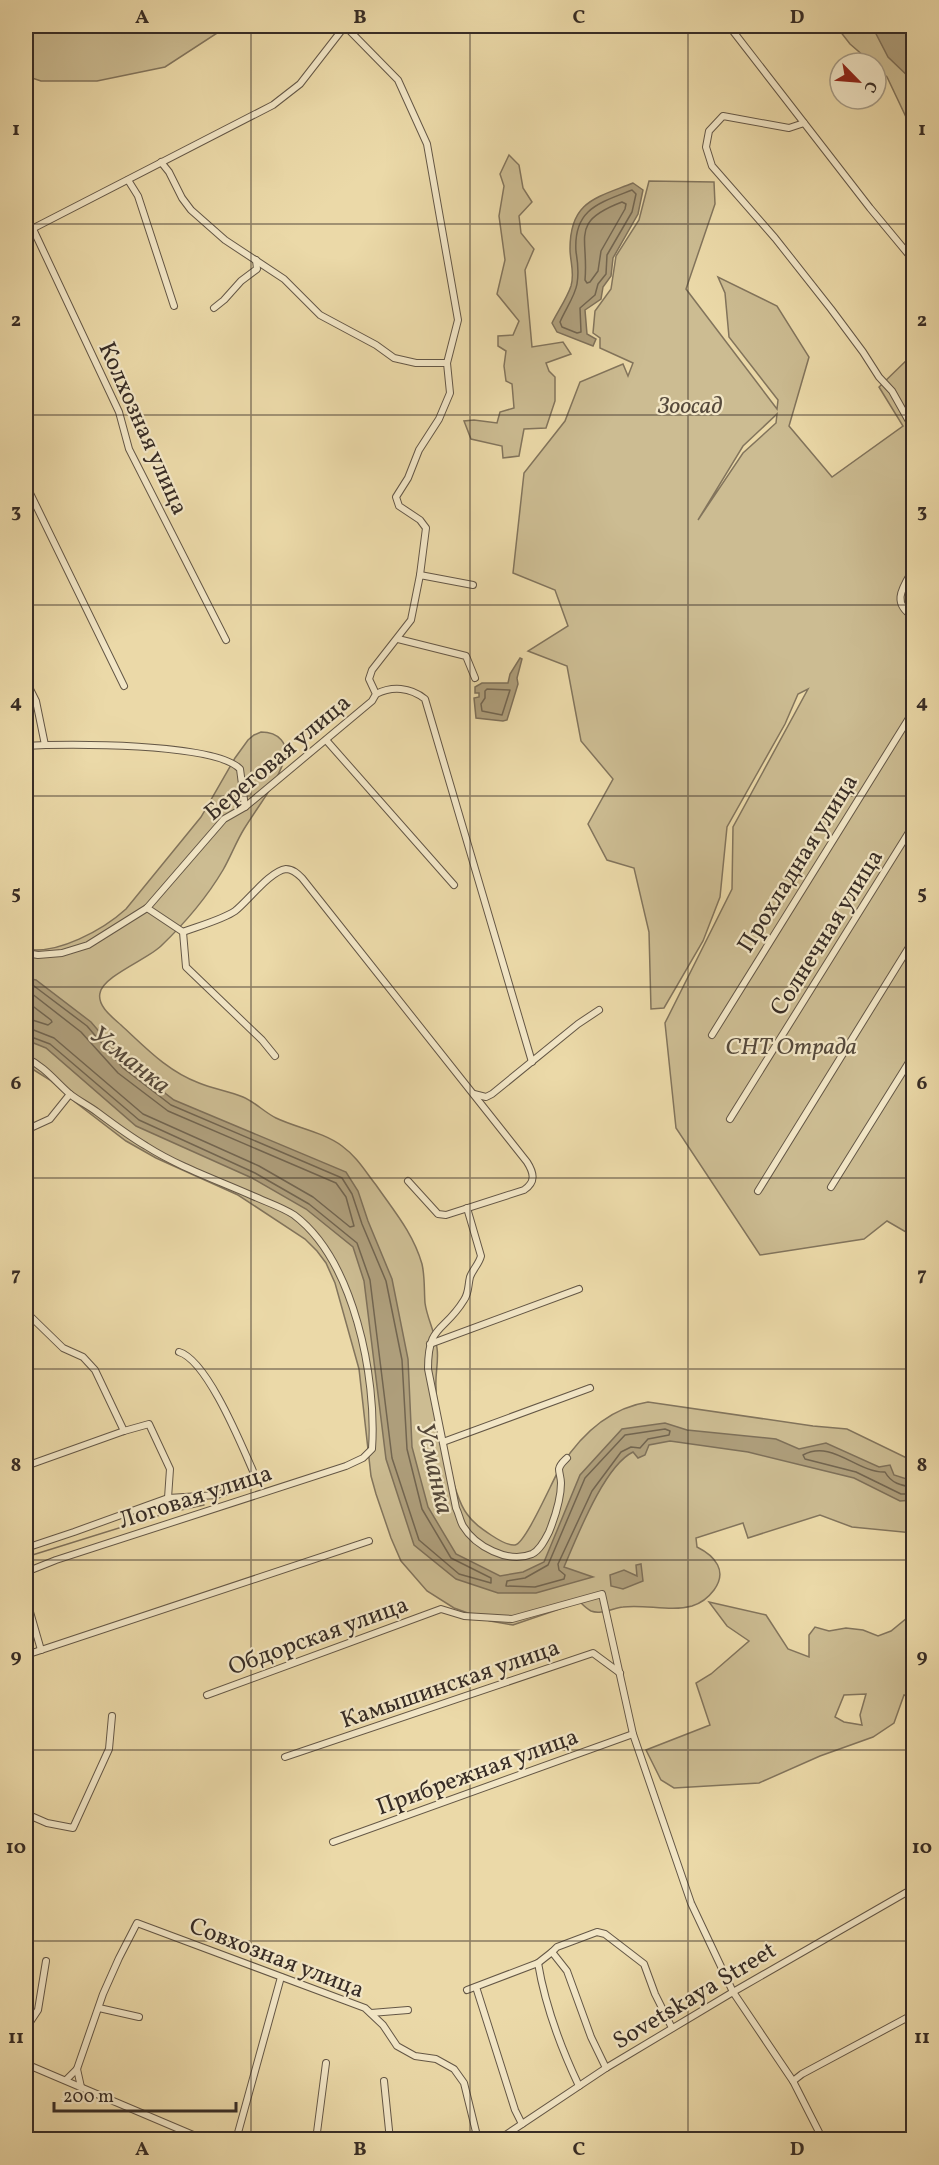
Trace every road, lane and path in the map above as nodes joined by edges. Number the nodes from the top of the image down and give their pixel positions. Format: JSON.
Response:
{"nodes":[{"id":1,"x":345,"y":26,"type":"edge"},
{"id":2,"x":729,"y":26,"type":"edge"},
{"id":3,"x":804,"y":123,"type":"junction"},
{"id":4,"x":161,"y":162,"type":"junction"},
{"id":5,"x":128,"y":180,"type":"junction"},
{"id":6,"x":33,"y":229,"type":"junction"},
{"id":7,"x":26,"y":232,"type":"edge"},
{"id":8,"x":256,"y":260,"type":"junction"},
{"id":9,"x":914,"y":261,"type":"edge"},
{"id":10,"x":174,"y":306,"type":"dead end"},
{"id":11,"x":214,"y":308,"type":"dead end"},
{"id":12,"x":447,"y":363,"type":"junction"},
{"id":13,"x":914,"y":426,"type":"edge"},
{"id":14,"x":26,"y":485,"type":"edge"},
{"id":15,"x":914,"y":568,"type":"edge"},
{"id":16,"x":420,"y":575,"type":"junction"},
{"id":17,"x":472,"y":585,"type":"dead end"},
{"id":18,"x":914,"y":617,"type":"edge"},
{"id":19,"x":398,"y":639,"type":"junction"},
{"id":20,"x":226,"y":640,"type":"dead end"},
{"id":21,"x":475,"y":678,"type":"dead end"},
{"id":22,"x":26,"y":681,"type":"edge"},
{"id":23,"x":124,"y":686,"type":"dead end"},
{"id":24,"x":376,"y":694,"type":"junction"},
{"id":25,"x":914,"y":710,"type":"edge"},
{"id":26,"x":326,"y":740,"type":"junction"},
{"id":27,"x":45,"y":745,"type":"junction"},
{"id":28,"x":26,"y":746,"type":"edge"},
{"id":29,"x":245,"y":807,"type":"junction"},
{"id":30,"x":914,"y":824,"type":"edge"},
{"id":31,"x":454,"y":885,"type":"dead end"},
{"id":32,"x":147,"y":908,"type":"junction"},
{"id":33,"x":183,"y":932,"type":"junction"},
{"id":34,"x":914,"y":939,"type":"edge"},
{"id":35,"x":26,"y":953,"type":"edge"},
{"id":36,"x":599,"y":1010,"type":"dead end"},
{"id":37,"x":712,"y":1035,"type":"dead end"},
{"id":38,"x":914,"y":1054,"type":"edge"},
{"id":39,"x":275,"y":1056,"type":"dead end"},
{"id":40,"x":26,"y":1058,"type":"edge"},
{"id":41,"x":532,"y":1062,"type":"junction"},
{"id":42,"x":70,"y":1094,"type":"junction"},
{"id":43,"x":473,"y":1094,"type":"junction"},
{"id":44,"x":730,"y":1119,"type":"dead end"},
{"id":45,"x":26,"y":1130,"type":"edge"},
{"id":46,"x":408,"y":1181,"type":"dead end"},
{"id":47,"x":831,"y":1187,"type":"dead end"},
{"id":48,"x":758,"y":1191,"type":"dead end"},
{"id":49,"x":467,"y":1208,"type":"junction"},
{"id":50,"x":579,"y":1289,"type":"dead end"},
{"id":51,"x":26,"y":1312,"type":"edge"},
{"id":52,"x":430,"y":1344,"type":"junction"},
{"id":53,"x":179,"y":1353,"type":"dead end"},
{"id":54,"x":590,"y":1388,"type":"dead end"},
{"id":55,"x":124,"y":1431,"type":"junction"},
{"id":56,"x":443,"y":1442,"type":"junction"},
{"id":57,"x":567,"y":1458,"type":"dead end"},
{"id":58,"x":26,"y":1466,"type":"edge"},
{"id":59,"x":168,"y":1498,"type":"junction"},
{"id":60,"x":369,"y":1541,"type":"dead end"},
{"id":61,"x":26,"y":1548,"type":"edge"},
{"id":62,"x":26,"y":1572,"type":"edge"},
{"id":63,"x":26,"y":1598,"type":"edge"},
{"id":64,"x":41,"y":1650,"type":"junction"},
{"id":65,"x":26,"y":1655,"type":"edge"},
{"id":66,"x":621,"y":1673,"type":"junction"},
{"id":67,"x":207,"y":1695,"type":"dead end"},
{"id":68,"x":112,"y":1716,"type":"dead end"},
{"id":69,"x":633,"y":1734,"type":"junction"},
{"id":70,"x":285,"y":1757,"type":"dead end"},
{"id":71,"x":26,"y":1820,"type":"edge"},
{"id":72,"x":333,"y":1842,"type":"dead end"},
{"id":73,"x":914,"y":1888,"type":"edge"},
{"id":74,"x":552,"y":1952,"type":"junction"},
{"id":75,"x":46,"y":1961,"type":"dead end"},
{"id":76,"x":538,"y":1963,"type":"junction"},
{"id":77,"x":280,"y":1977,"type":"junction"},
{"id":78,"x":476,"y":1987,"type":"junction"},
{"id":79,"x":467,"y":1990,"type":"dead end"},
{"id":80,"x":733,"y":1992,"type":"junction"},
{"id":81,"x":99,"y":2008,"type":"junction"},
{"id":82,"x":408,"y":2010,"type":"dead end"},
{"id":83,"x":390,"y":2011,"type":"junction"},
{"id":84,"x":370,"y":2013,"type":"junction"},
{"id":85,"x":914,"y":2014,"type":"edge"},
{"id":86,"x":140,"y":2017,"type":"dead end"},
{"id":87,"x":384,"y":2025,"type":"junction"},
{"id":88,"x":26,"y":2028,"type":"edge"},
{"id":89,"x":672,"y":2028,"type":"junction"},
{"id":90,"x":326,"y":2063,"type":"dead end"},
{"id":91,"x":26,"y":2064,"type":"edge"},
{"id":92,"x":77,"y":2068,"type":"junction"},
{"id":93,"x":606,"y":2068,"type":"junction"},
{"id":94,"x":66,"y":2080,"type":"junction"},
{"id":95,"x":384,"y":2081,"type":"dead end"},
{"id":96,"x":793,"y":2081,"type":"junction"},
{"id":97,"x":579,"y":2086,"type":"junction"},
{"id":98,"x":81,"y":2087,"type":"junction"},
{"id":99,"x":522,"y":2124,"type":"junction"},
{"id":100,"x":205,"y":2139,"type":"edge"},
{"id":101,"x":236,"y":2139,"type":"edge"},
{"id":102,"x":316,"y":2139,"type":"edge"},
{"id":103,"x":390,"y":2139,"type":"edge"},
{"id":104,"x":478,"y":2139,"type":"edge"},
{"id":105,"x":498,"y":2139,"type":"edge"},
{"id":106,"x":823,"y":2139,"type":"edge"}],
"edges":[{"from":1,"to":4,"type":"street"},
{"from":1,"to":12,"type":"street"},
{"from":2,"to":3,"type":"street"},
{"from":3,"to":9,"type":"street"},
{"from":3,"to":13,"type":"street"},
{"from":4,"to":5,"type":"street"},
{"from":4,"to":8,"type":"street"},
{"from":5,"to":6,"type":"street"},
{"from":5,"to":10,"type":"street"},
{"from":6,"to":7,"type":"street"},
{"from":6,"to":20,"type":"street","name":"Колхозная улица"},
{"from":8,"to":11,"type":"street"},
{"from":8,"to":12,"type":"street"},
{"from":12,"to":16,"type":"street"},
{"from":14,"to":23,"type":"street"},
{"from":15,"to":18,"type":"street"},
{"from":16,"to":17,"type":"street"},
{"from":16,"to":19,"type":"street","name":"Береговая улица"},
{"from":19,"to":21,"type":"street"},
{"from":19,"to":24,"type":"street","name":"Береговая улица"},
{"from":22,"to":27,"type":"street"},
{"from":24,"to":26,"type":"street","name":"Береговая улица"},
{"from":24,"to":41,"type":"street"},
{"from":25,"to":37,"type":"street","name":"Прохладная улица"},
{"from":26,"to":29,"type":"street","name":"Береговая улица"},
{"from":26,"to":31,"type":"street"},
{"from":27,"to":28,"type":"street"},
{"from":27,"to":29,"type":"street"},
{"from":29,"to":32,"type":"street","name":"Береговая улица"},
{"from":30,"to":44,"type":"street","name":"Солнечная улица"},
{"from":32,"to":33,"type":"street"},
{"from":32,"to":35,"type":"street","name":"Береговая улица"},
{"from":33,"to":39,"type":"street"},
{"from":33,"to":43,"type":"street"},
{"from":34,"to":48,"type":"street"},
{"from":36,"to":41,"type":"street"},
{"from":38,"to":47,"type":"street"},
{"from":40,"to":42,"type":"street"},
{"from":41,"to":43,"type":"street"},
{"from":42,"to":45,"type":"street"},
{"from":42,"to":62,"type":"street","name":"Логовая улица"},
{"from":43,"to":49,"type":"street"},
{"from":46,"to":49,"type":"street"},
{"from":49,"to":52,"type":"street"},
{"from":50,"to":52,"type":"street"},
{"from":51,"to":55,"type":"street"},
{"from":52,"to":56,"type":"street"},
{"from":53,"to":59,"type":"street"},
{"from":54,"to":56,"type":"street"},
{"from":55,"to":58,"type":"street"},
{"from":55,"to":59,"type":"street"},
{"from":56,"to":57,"type":"street"},
{"from":59,"to":61,"type":"street"},
{"from":60,"to":64,"type":"street"},
{"from":63,"to":64,"type":"street"},
{"from":64,"to":65,"type":"street"},
{"from":66,"to":67,"type":"street","name":"Обдорская улица"},
{"from":66,"to":69,"type":"street"},
{"from":66,"to":70,"type":"street","name":"Камышинская улица"},
{"from":68,"to":71,"type":"street"},
{"from":69,"to":72,"type":"street","name":"Прибрежная улица"},
{"from":69,"to":80,"type":"street"},
{"from":73,"to":80,"type":"street","name":"Sovetskaya Street"},
{"from":74,"to":76,"type":"street"},
{"from":74,"to":89,"type":"street"},
{"from":74,"to":93,"type":"street"},
{"from":75,"to":88,"type":"street"},
{"from":76,"to":78,"type":"street"},
{"from":76,"to":97,"type":"street"},
{"from":77,"to":81,"type":"street","name":"Совхозная улица"},
{"from":77,"to":84,"type":"street","name":"Совхозная улица"},
{"from":77,"to":101,"type":"street"},
{"from":78,"to":79,"type":"street"},
{"from":78,"to":99,"type":"street"},
{"from":80,"to":89,"type":"street","name":"Sovetskaya Street"},
{"from":80,"to":96,"type":"street"},
{"from":81,"to":86,"type":"street"},
{"from":81,"to":92,"type":"street"},
{"from":82,"to":83,"type":"street"},
{"from":83,"to":84,"type":"street"},
{"from":83,"to":87,"type":"street"},
{"from":84,"to":87,"type":"street","name":"Совхозная улица"},
{"from":85,"to":96,"type":"street"},
{"from":87,"to":104,"type":"street","name":"Совхозная улица"},
{"from":89,"to":93,"type":"street","name":"Sovetskaya Street"},
{"from":90,"to":102,"type":"street"},
{"from":91,"to":94,"type":"street"},
{"from":92,"to":94,"type":"street"},
{"from":92,"to":98,"type":"street"},
{"from":93,"to":97,"type":"street","name":"Sovetskaya Street"},
{"from":94,"to":98,"type":"street"},
{"from":95,"to":103,"type":"street"},
{"from":96,"to":106,"type":"street"},
{"from":97,"to":99,"type":"street","name":"Sovetskaya Street"},
{"from":98,"to":100,"type":"street"},
{"from":99,"to":105,"type":"street","name":"Sovetskaya Street"}]}
